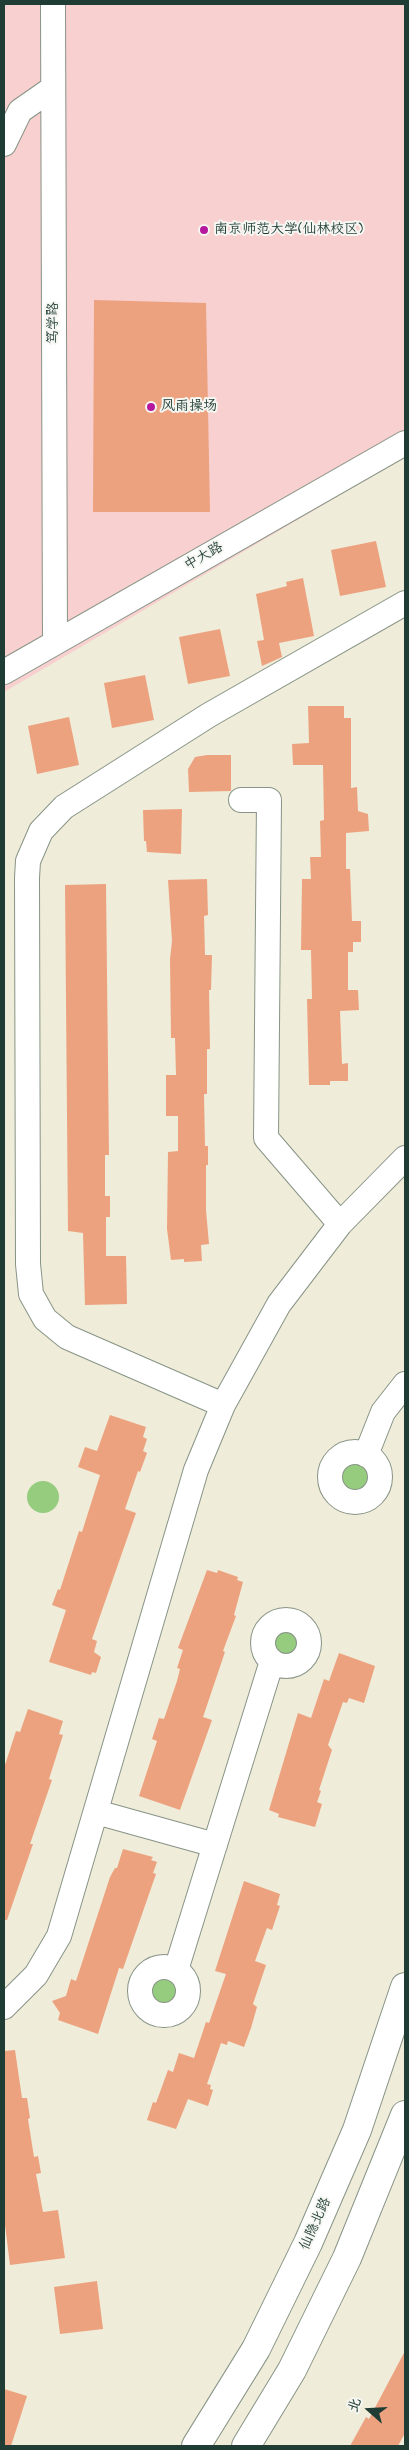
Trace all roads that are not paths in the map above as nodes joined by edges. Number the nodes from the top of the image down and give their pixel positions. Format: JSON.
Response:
{"nodes":[{"id":1,"x":53,"y":4,"type":"edge"},
{"id":2,"x":53,"y":88,"type":"junction"},
{"id":3,"x":4,"y":144,"type":"edge"},
{"id":4,"x":405,"y":443,"type":"edge"},
{"id":5,"x":405,"y":603,"type":"edge"},
{"id":6,"x":55,"y":642,"type":"junction"},
{"id":7,"x":4,"y":672,"type":"edge"},
{"id":8,"x":241,"y":800,"type":"dead end"},
{"id":9,"x":405,"y":1158,"type":"edge"},
{"id":10,"x":340,"y":1224,"type":"junction"},
{"id":11,"x":405,"y":1384,"type":"edge"},
{"id":12,"x":222,"y":1405,"type":"junction"},
{"id":13,"x":366,"y":1455,"type":"dead end"},
{"id":14,"x":272,"y":1661,"type":"dead end"},
{"id":15,"x":96,"y":1812,"type":"junction"},
{"id":16,"x":215,"y":1845,"type":"junction"},
{"id":17,"x":176,"y":1970,"type":"dead end"},
{"id":18,"x":405,"y":1987,"type":"edge"},
{"id":19,"x":4,"y":2007,"type":"edge"},
{"id":20,"x":405,"y":2115,"type":"edge"},
{"id":21,"x":196,"y":2446,"type":"edge"},
{"id":22,"x":246,"y":2446,"type":"edge"}],
"edges":[{"from":1,"to":2,"type":"street","name":"笃学路"},
{"from":2,"to":3,"type":"street"},
{"from":2,"to":6,"type":"street","name":"笃学路"},
{"from":4,"to":6,"type":"street","name":"中大路"},
{"from":5,"to":12,"type":"street"},
{"from":6,"to":7,"type":"street","name":"中大路"},
{"from":8,"to":10,"type":"street"},
{"from":9,"to":10,"type":"street"},
{"from":10,"to":12,"type":"street"},
{"from":11,"to":13,"type":"street"},
{"from":12,"to":15,"type":"street"},
{"from":14,"to":16,"type":"street"},
{"from":15,"to":16,"type":"street"},
{"from":15,"to":19,"type":"street"},
{"from":16,"to":17,"type":"street"},
{"from":18,"to":21,"type":"main road","name":"仙隐北路"},
{"from":20,"to":22,"type":"main road"}]}
